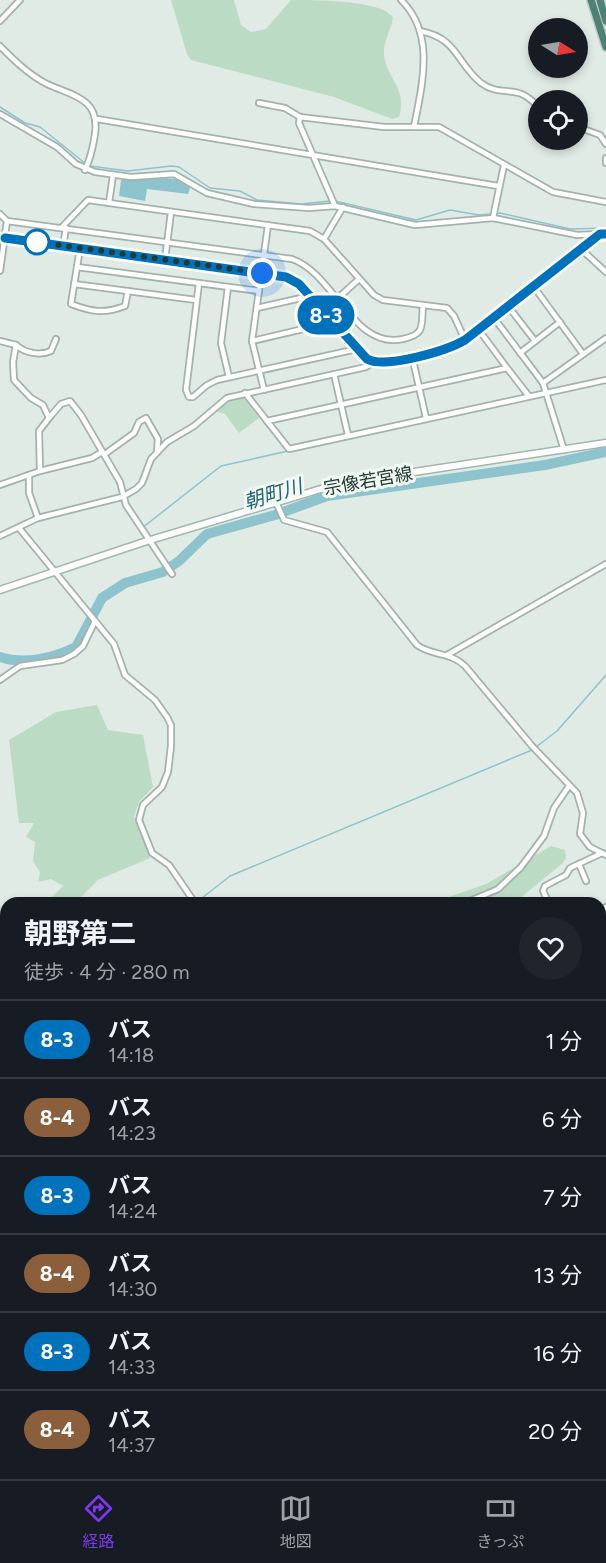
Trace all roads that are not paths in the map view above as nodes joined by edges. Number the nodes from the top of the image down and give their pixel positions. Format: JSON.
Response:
{"nodes":[{"id":1,"x":20,"y":0,"type":"edge"},
{"id":2,"x":401,"y":0,"type":"edge"},
{"id":3,"x":591,"y":0,"type":"edge"},
{"id":4,"x":600,"y":0,"type":"edge"},
{"id":5,"x":0,"y":21,"type":"edge"},
{"id":6,"x":606,"y":21,"type":"edge"},
{"id":7,"x":420,"y":31,"type":"junction"},
{"id":8,"x":0,"y":46,"type":"edge"},
{"id":9,"x":606,"y":47,"type":"edge"},
{"id":10,"x":528,"y":95,"type":"edge"},
{"id":11,"x":259,"y":103,"type":"dead end"},
{"id":12,"x":0,"y":114,"type":"edge"},
{"id":13,"x":300,"y":117,"type":"junction"},
{"id":14,"x":97,"y":119,"type":"junction"},
{"id":15,"x":414,"y":128,"type":"junction"},
{"id":16,"x":588,"y":131,"type":"edge"},
{"id":17,"x":606,"y":144,"type":"edge"},
{"id":18,"x":314,"y":155,"type":"junction"},
{"id":19,"x":606,"y":158,"type":"edge"},
{"id":20,"x":606,"y":163,"type":"edge"},
{"id":21,"x":504,"y":165,"type":"junction"},
{"id":22,"x":86,"y":170,"type":"junction"},
{"id":23,"x":113,"y":175,"type":"junction"},
{"id":24,"x":498,"y":186,"type":"junction"},
{"id":25,"x":606,"y":202,"type":"edge"},
{"id":26,"x":109,"y":203,"type":"junction"},
{"id":27,"x":335,"y":206,"type":"junction"},
{"id":28,"x":343,"y":207,"type":"junction"},
{"id":29,"x":171,"y":212,"type":"junction"},
{"id":30,"x":0,"y":214,"type":"edge"},
{"id":31,"x":493,"y":218,"type":"junction"},
{"id":32,"x":7,"y":220,"type":"junction"},
{"id":33,"x":268,"y":225,"type":"junction"},
{"id":34,"x":64,"y":227,"type":"junction"},
{"id":35,"x":603,"y":234,"type":"edge"},
{"id":36,"x":2,"y":238,"type":"edge"},
{"id":37,"x":324,"y":239,"type":"junction"},
{"id":38,"x":167,"y":241,"type":"junction"},
{"id":39,"x":63,"y":246,"type":"junction"},
{"id":40,"x":80,"y":248,"type":"junction"},
{"id":41,"x":1,"y":249,"type":"edge"},
{"id":42,"x":582,"y":250,"type":"junction"},
{"id":43,"x":264,"y":255,"type":"junction"},
{"id":44,"x":165,"y":260,"type":"junction"},
{"id":45,"x":77,"y":267,"type":"junction"},
{"id":46,"x":0,"y":271,"type":"edge"},
{"id":47,"x":606,"y":272,"type":"edge"},
{"id":48,"x":262,"y":273,"type":"junction"},
{"id":49,"x":359,"y":279,"type":"junction"},
{"id":50,"x":199,"y":283,"type":"junction"},
{"id":51,"x":74,"y":284,"type":"junction"},
{"id":52,"x":228,"y":287,"type":"junction"},
{"id":53,"x":534,"y":287,"type":"junction"},
{"id":54,"x":128,"y":291,"type":"junction"},
{"id":55,"x":259,"y":291,"type":"junction"},
{"id":56,"x":310,"y":296,"type":"junction"},
{"id":57,"x":337,"y":299,"type":"junction"},
{"id":58,"x":196,"y":300,"type":"junction"},
{"id":59,"x":423,"y":305,"type":"junction"},
{"id":60,"x":508,"y":306,"type":"junction"},
{"id":61,"x":257,"y":308,"type":"junction"},
{"id":62,"x":494,"y":318,"type":"junction"},
{"id":63,"x":333,"y":322,"type":"junction"},
{"id":64,"x":560,"y":322,"type":"junction"},
{"id":65,"x":479,"y":330,"type":"junction"},
{"id":66,"x":56,"y":339,"type":"dead end"},
{"id":67,"x":606,"y":339,"type":"edge"},
{"id":68,"x":465,"y":340,"type":"junction"},
{"id":69,"x":0,"y":341,"type":"edge"},
{"id":70,"x":252,"y":341,"type":"junction"},
{"id":71,"x":535,"y":341,"type":"junction"},
{"id":72,"x":16,"y":345,"type":"junction"},
{"id":73,"x":357,"y":349,"type":"junction"},
{"id":74,"x":520,"y":353,"type":"junction"},
{"id":75,"x":584,"y":354,"type":"junction"},
{"id":76,"x":412,"y":356,"type":"junction"},
{"id":77,"x":373,"y":362,"type":"junction"},
{"id":78,"x":507,"y":368,"type":"junction"},
{"id":79,"x":259,"y":371,"type":"junction"},
{"id":80,"x":334,"y":374,"type":"junction"},
{"id":81,"x":229,"y":377,"type":"junction"},
{"id":82,"x":606,"y":380,"type":"edge"},
{"id":83,"x":543,"y":383,"type":"junction"},
{"id":84,"x":419,"y":387,"type":"junction"},
{"id":85,"x":264,"y":390,"type":"junction"},
{"id":86,"x":245,"y":393,"type":"junction"},
{"id":87,"x":546,"y":393,"type":"junction"},
{"id":88,"x":528,"y":395,"type":"junction"},
{"id":89,"x":341,"y":405,"type":"junction"},
{"id":90,"x":49,"y":418,"type":"junction"},
{"id":91,"x":426,"y":418,"type":"junction"},
{"id":92,"x":267,"y":421,"type":"junction"},
{"id":93,"x":348,"y":435,"type":"junction"},
{"id":94,"x":606,"y":443,"type":"edge"},
{"id":95,"x":564,"y":450,"type":"junction"},
{"id":96,"x":157,"y":452,"type":"junction"},
{"id":97,"x":103,"y":453,"type":"junction"},
{"id":98,"x":40,"y":471,"type":"junction"},
{"id":99,"x":29,"y":475,"type":"junction"},
{"id":100,"x":0,"y":485,"type":"edge"},
{"id":101,"x":122,"y":497,"type":"junction"},
{"id":102,"x":276,"y":502,"type":"junction"},
{"id":103,"x":38,"y":518,"type":"junction"},
{"id":104,"x":20,"y":528,"type":"junction"},
{"id":105,"x":0,"y":536,"type":"edge"},
{"id":106,"x":147,"y":541,"type":"junction"},
{"id":107,"x":606,"y":564,"type":"edge"},
{"id":108,"x":55,"y":572,"type":"junction"},
{"id":109,"x":172,"y":574,"type":"dead end"},
{"id":110,"x":0,"y":590,"type":"edge"},
{"id":111,"x":96,"y":621,"type":"junction"},
{"id":112,"x":447,"y":655,"type":"junction"},
{"id":113,"x":0,"y":680,"type":"edge"},
{"id":114,"x":568,"y":786,"type":"junction"},
{"id":115,"x":604,"y":854,"type":"edge"},
{"id":116,"x":579,"y":864,"type":"junction"},
{"id":117,"x":586,"y":881,"type":"dead end"},
{"id":118,"x":191,"y":897,"type":"edge"},
{"id":119,"x":479,"y":897,"type":"edge"},
{"id":120,"x":546,"y":897,"type":"edge"}],
"edges":[{"from":1,"to":5,"type":"street"},
{"from":2,"to":7,"type":"street"},
{"from":3,"to":9,"type":"highway"},
{"from":4,"to":6,"type":"highway"},
{"from":7,"to":10,"type":"street"},
{"from":7,"to":15,"type":"street"},
{"from":8,"to":14,"type":"street"},
{"from":11,"to":13,"type":"street"},
{"from":12,"to":22,"type":"street"},
{"from":13,"to":15,"type":"street"},
{"from":13,"to":18,"type":"street"},
{"from":14,"to":18,"type":"street"},
{"from":14,"to":22,"type":"street"},
{"from":15,"to":21,"type":"street"},
{"from":16,"to":17,"type":"street"},
{"from":18,"to":24,"type":"street"},
{"from":18,"to":27,"type":"street"},
{"from":19,"to":20,"type":"street"},
{"from":21,"to":24,"type":"street"},
{"from":21,"to":25,"type":"street"},
{"from":22,"to":23,"type":"street"},
{"from":23,"to":26,"type":"street"},
{"from":23,"to":27,"type":"street"},
{"from":24,"to":31,"type":"street"},
{"from":26,"to":29,"type":"street"},
{"from":26,"to":34,"type":"street"},
{"from":27,"to":28,"type":"street"},
{"from":28,"to":31,"type":"street"},
{"from":28,"to":37,"type":"street"},
{"from":29,"to":33,"type":"street"},
{"from":29,"to":38,"type":"street"},
{"from":30,"to":32,"type":"street"},
{"from":31,"to":35,"type":"street"},
{"from":32,"to":34,"type":"street"},
{"from":32,"to":36,"type":"street"},
{"from":33,"to":37,"type":"street"},
{"from":33,"to":43,"type":"street"},
{"from":34,"to":38,"type":"street"},
{"from":34,"to":39,"type":"street"},
{"from":35,"to":42,"type":"street"},
{"from":36,"to":39,"type":"street"},
{"from":36,"to":41,"type":"street"},
{"from":37,"to":49,"type":"street"},
{"from":38,"to":43,"type":"street"},
{"from":38,"to":44,"type":"street"},
{"from":39,"to":40,"type":"street"},
{"from":40,"to":44,"type":"street"},
{"from":40,"to":45,"type":"street"},
{"from":41,"to":46,"type":"street"},
{"from":42,"to":47,"type":"street"},
{"from":42,"to":53,"type":"street"},
{"from":43,"to":48,"type":"street"},
{"from":43,"to":57,"type":"street"},
{"from":44,"to":48,"type":"street"},
{"from":45,"to":50,"type":"street"},
{"from":45,"to":51,"type":"street"},
{"from":48,"to":55,"type":"street"},
{"from":48,"to":56,"type":"street"},
{"from":49,"to":57,"type":"street"},
{"from":49,"to":59,"type":"street"},
{"from":50,"to":52,"type":"street"},
{"from":50,"to":58,"type":"street"},
{"from":51,"to":54,"type":"street"},
{"from":51,"to":54,"type":"street"},
{"from":52,"to":55,"type":"street"},
{"from":52,"to":81,"type":"street"},
{"from":53,"to":60,"type":"street"},
{"from":53,"to":64,"type":"street"},
{"from":54,"to":58,"type":"street"},
{"from":55,"to":61,"type":"street"},
{"from":56,"to":61,"type":"street"},
{"from":56,"to":63,"type":"street"},
{"from":57,"to":59,"type":"street"},
{"from":58,"to":81,"type":"street"},
{"from":59,"to":68,"type":"street"},
{"from":60,"to":62,"type":"street"},
{"from":60,"to":71,"type":"street"},
{"from":61,"to":70,"type":"street"},
{"from":62,"to":65,"type":"street"},
{"from":62,"to":74,"type":"street"},
{"from":63,"to":70,"type":"street"},
{"from":63,"to":73,"type":"street"},
{"from":64,"to":71,"type":"street"},
{"from":64,"to":75,"type":"street"},
{"from":65,"to":68,"type":"street"},
{"from":65,"to":78,"type":"street"},
{"from":66,"to":72,"type":"street"},
{"from":67,"to":75,"type":"street"},
{"from":68,"to":76,"type":"street"},
{"from":69,"to":72,"type":"street"},
{"from":70,"to":79,"type":"street"},
{"from":71,"to":74,"type":"street"},
{"from":72,"to":90,"type":"street"},
{"from":73,"to":77,"type":"street"},
{"from":73,"to":79,"type":"street"},
{"from":74,"to":83,"type":"street"},
{"from":75,"to":83,"type":"street"},
{"from":76,"to":77,"type":"street"},
{"from":76,"to":84,"type":"street"},
{"from":77,"to":80,"type":"street"},
{"from":78,"to":84,"type":"street"},
{"from":78,"to":88,"type":"street"},
{"from":79,"to":81,"type":"street"},
{"from":79,"to":85,"type":"street"},
{"from":80,"to":85,"type":"street"},
{"from":80,"to":89,"type":"street"},
{"from":82,"to":87,"type":"street"},
{"from":83,"to":87,"type":"street"},
{"from":84,"to":89,"type":"street"},
{"from":84,"to":91,"type":"street"},
{"from":85,"to":86,"type":"street"},
{"from":86,"to":92,"type":"street"},
{"from":86,"to":96,"type":"street"},
{"from":87,"to":88,"type":"street"},
{"from":87,"to":95,"type":"street"},
{"from":88,"to":91,"type":"street"},
{"from":89,"to":92,"type":"street"},
{"from":89,"to":93,"type":"street"},
{"from":90,"to":97,"type":"street"},
{"from":90,"to":98,"type":"street"},
{"from":91,"to":93,"type":"street"},
{"from":92,"to":93,"type":"street"},
{"from":94,"to":95,"type":"main road","name":"宗像若宮線"},
{"from":95,"to":102,"type":"main road","name":"宗像若宮線"},
{"from":96,"to":97,"type":"street"},
{"from":96,"to":101,"type":"street"},
{"from":97,"to":98,"type":"street"},
{"from":97,"to":101,"type":"street"},
{"from":98,"to":99,"type":"street"},
{"from":99,"to":100,"type":"street"},
{"from":99,"to":103,"type":"street"},
{"from":101,"to":103,"type":"street"},
{"from":101,"to":106,"type":"street"},
{"from":102,"to":106,"type":"main road","name":"宗像若宮線"},
{"from":102,"to":112,"type":"street"},
{"from":103,"to":104,"type":"street"},
{"from":104,"to":105,"type":"street"},
{"from":104,"to":108,"type":"street"},
{"from":106,"to":108,"type":"main road","name":"宗像若宮線"},
{"from":106,"to":109,"type":"street"},
{"from":107,"to":112,"type":"street"},
{"from":108,"to":110,"type":"main road","name":"宗像若宮線"},
{"from":108,"to":111,"type":"street"},
{"from":111,"to":113,"type":"street"},
{"from":111,"to":118,"type":"street"},
{"from":112,"to":114,"type":"street"},
{"from":114,"to":115,"type":"street"},
{"from":114,"to":119,"type":"street"},
{"from":115,"to":116,"type":"street"},
{"from":116,"to":117,"type":"street"},
{"from":116,"to":120,"type":"street"}]}
